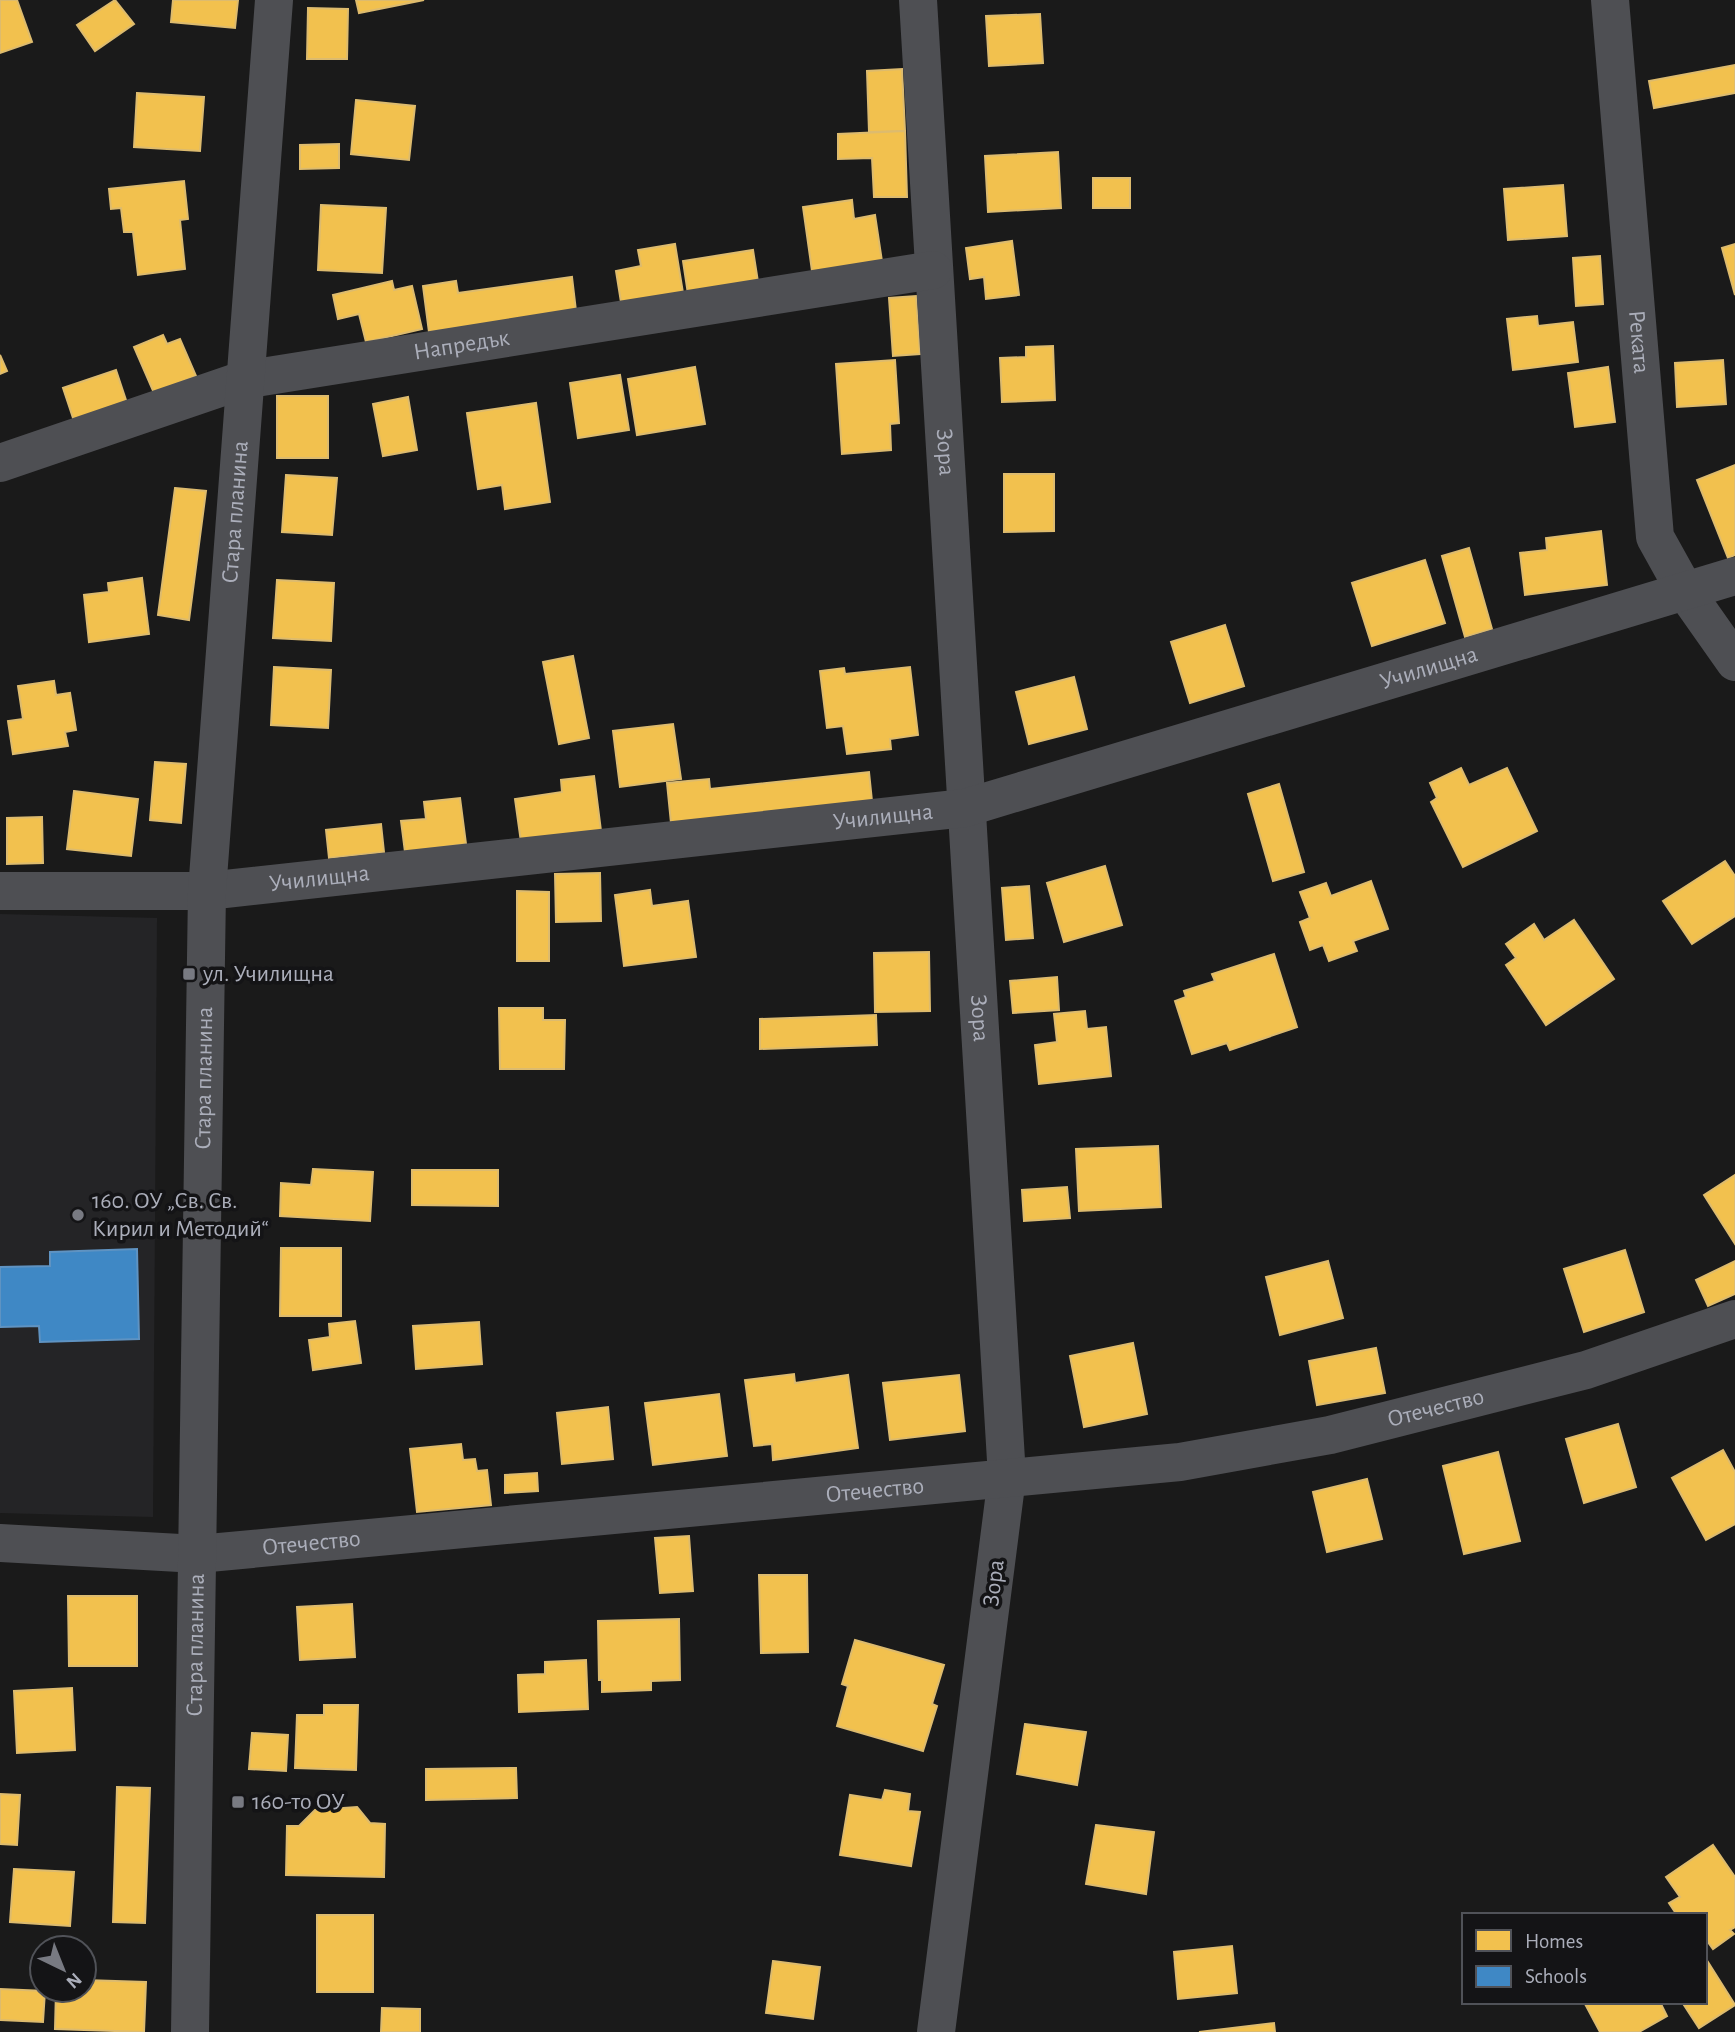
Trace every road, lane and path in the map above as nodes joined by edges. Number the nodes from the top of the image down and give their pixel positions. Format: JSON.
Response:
{"nodes":[{"id":1,"x":274,"y":0,"type":"edge"},
{"id":2,"x":918,"y":0,"type":"edge"},
{"id":3,"x":1609,"y":0,"type":"edge"},
{"id":4,"x":933,"y":270,"type":"junction"},
{"id":5,"x":243,"y":380,"type":"junction"},
{"id":6,"x":0,"y":463,"type":"edge"},
{"id":7,"x":1735,"y":576,"type":"edge"},
{"id":8,"x":1685,"y":591,"type":"junction"},
{"id":9,"x":1735,"y":662,"type":"edge"},
{"id":10,"x":965,"y":808,"type":"junction"},
{"id":11,"x":0,"y":891,"type":"edge"},
{"id":12,"x":206,"y":891,"type":"junction"},
{"id":13,"x":1735,"y":1319,"type":"edge"},
{"id":14,"x":1007,"y":1477,"type":"junction"},
{"id":15,"x":0,"y":1543,"type":"edge"},
{"id":16,"x":198,"y":1554,"type":"junction"},
{"id":17,"x":190,"y":2032,"type":"edge"},
{"id":18,"x":936,"y":2032,"type":"edge"}],
"edges":[{"from":1,"to":5,"type":"street","name":"Стара планина"},
{"from":2,"to":4,"type":"street","name":"Зора"},
{"from":3,"to":8,"type":"street","name":"Реката"},
{"from":4,"to":5,"type":"street","name":"Напредък"},
{"from":4,"to":10,"type":"street","name":"Зора"},
{"from":5,"to":6,"type":"street","name":"Напредък"},
{"from":5,"to":12,"type":"street","name":"Стара планина"},
{"from":7,"to":8,"type":"street","name":"Училищна"},
{"from":8,"to":9,"type":"street","name":"Реката"},
{"from":8,"to":10,"type":"street","name":"Училищна"},
{"from":10,"to":12,"type":"street","name":"Училищна"},
{"from":10,"to":14,"type":"street","name":"Зора"},
{"from":11,"to":12,"type":"street","name":"Училищна"},
{"from":12,"to":16,"type":"street","name":"Стара планина"},
{"from":13,"to":14,"type":"street","name":"Отечество"},
{"from":14,"to":16,"type":"street","name":"Отечество"},
{"from":14,"to":18,"type":"street","name":"Зора"},
{"from":15,"to":16,"type":"street","name":"Отечество"},
{"from":16,"to":17,"type":"street","name":"Стара планина"}]}
